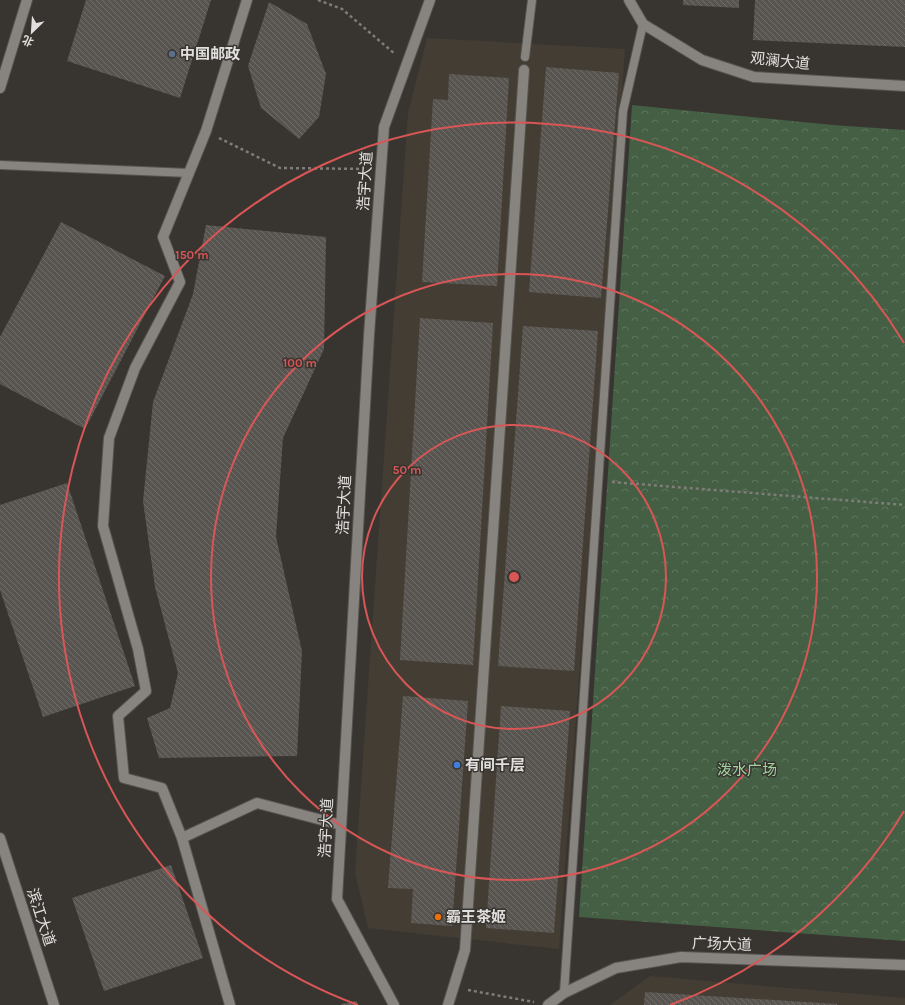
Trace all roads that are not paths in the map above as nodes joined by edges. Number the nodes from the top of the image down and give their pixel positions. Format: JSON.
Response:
{"nodes":[{"id":1,"x":27,"y":0,"type":"edge"},
{"id":2,"x":247,"y":0,"type":"edge"},
{"id":3,"x":430,"y":0,"type":"edge"},
{"id":4,"x":532,"y":0,"type":"edge"},
{"id":5,"x":629,"y":0,"type":"edge"},
{"id":6,"x":643,"y":24,"type":"junction"},
{"id":7,"x":525,"y":57,"type":"dead end"},
{"id":8,"x":524,"y":70,"type":"dead end"},
{"id":9,"x":905,"y":86,"type":"edge"},
{"id":10,"x":0,"y":88,"type":"edge"},
{"id":11,"x":0,"y":165,"type":"edge"},
{"id":12,"x":189,"y":174,"type":"junction"},
{"id":13,"x":341,"y":825,"type":"junction"},
{"id":14,"x":0,"y":838,"type":"edge"},
{"id":15,"x":182,"y":838,"type":"junction"},
{"id":16,"x":905,"y":966,"type":"edge"},
{"id":17,"x":564,"y":993,"type":"junction"},
{"id":18,"x":54,"y":1005,"type":"edge"},
{"id":19,"x":230,"y":1005,"type":"edge"},
{"id":20,"x":394,"y":1005,"type":"edge"},
{"id":21,"x":448,"y":1005,"type":"edge"},
{"id":22,"x":548,"y":1005,"type":"edge"}],
"edges":[{"from":1,"to":10,"type":"street"},
{"from":2,"to":12,"type":"street"},
{"from":3,"to":13,"type":"street","name":"浩宇大道"},
{"from":4,"to":7,"type":"lane"},
{"from":5,"to":6,"type":"street","name":"观澜大道"},
{"from":6,"to":9,"type":"street","name":"观澜大道"},
{"from":6,"to":17,"type":"lane"},
{"from":8,"to":21,"type":"street"},
{"from":11,"to":12,"type":"lane"},
{"from":12,"to":15,"type":"street"},
{"from":13,"to":15,"type":"street"},
{"from":13,"to":20,"type":"street","name":"浩宇大道"},
{"from":14,"to":18,"type":"street","name":"滨江大道"},
{"from":15,"to":19,"type":"street"},
{"from":16,"to":17,"type":"street","name":"广场大道"},
{"from":17,"to":22,"type":"street","name":"广场大道"}]}
